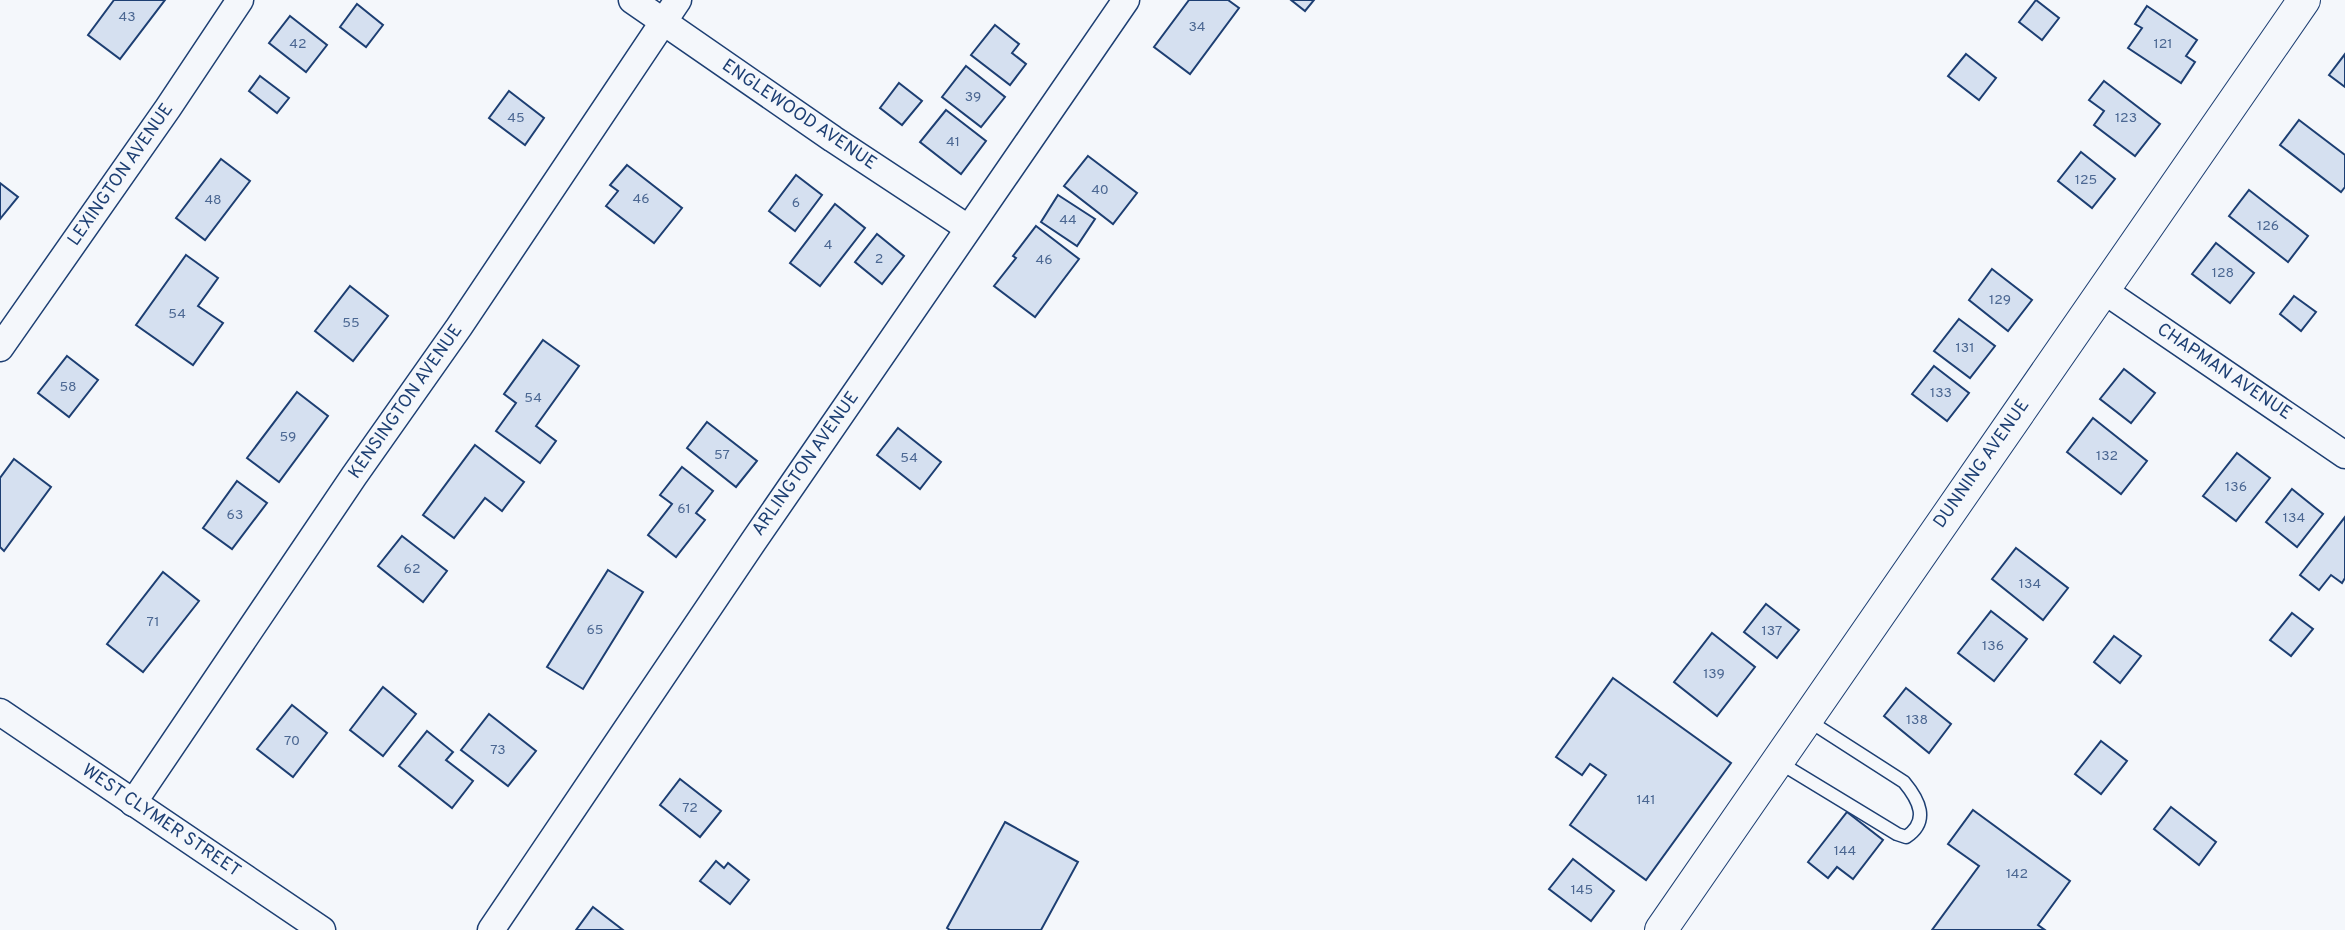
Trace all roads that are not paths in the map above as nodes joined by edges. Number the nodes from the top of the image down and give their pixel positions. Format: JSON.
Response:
{"nodes":[{"id":1,"x":240,"y":0,"type":"edge"},
{"id":2,"x":632,"y":0,"type":"edge"},
{"id":3,"x":1126,"y":0,"type":"edge"},
{"id":4,"x":2304,"y":0,"type":"edge"},
{"id":5,"x":671,"y":11,"type":"edge"},
{"id":6,"x":968,"y":228,"type":"junction"},
{"id":7,"x":2102,"y":290,"type":"junction"},
{"id":8,"x":0,"y":348,"type":"edge"},
{"id":9,"x":2345,"y":455,"type":"edge"},
{"id":10,"x":0,"y":712,"type":"edge"},
{"id":11,"x":1805,"y":719,"type":"junction"},
{"id":12,"x":1777,"y":761,"type":"junction"},
{"id":13,"x":132,"y":803,"type":"junction"},
{"id":14,"x":322,"y":930,"type":"edge"},
{"id":15,"x":491,"y":930,"type":"edge"},
{"id":16,"x":1661,"y":930,"type":"edge"}],
"edges":[{"from":1,"to":8,"type":"street","name":"LEXINGTON AVENUE"},
{"from":2,"to":5,"type":"street","name":"ENGLEWOOD AVENUE"},
{"from":3,"to":6,"type":"street","name":"ARLINGTON AVENUE"},
{"from":4,"to":7,"type":"street","name":"DUNNING AVENUE"},
{"from":5,"to":6,"type":"street","name":"ENGLEWOOD AVENUE"},
{"from":5,"to":13,"type":"street","name":"KENSINGTON AVENUE"},
{"from":6,"to":15,"type":"street","name":"ARLINGTON AVENUE"},
{"from":7,"to":9,"type":"street","name":"CHAPMAN AVENUE"},
{"from":7,"to":11,"type":"street","name":"DUNNING AVENUE"},
{"from":10,"to":13,"type":"street","name":"WEST CLYMER STREET"},
{"from":11,"to":12,"type":"street","name":"DUNNING AVENUE"},
{"from":11,"to":12,"type":"lane"},
{"from":12,"to":16,"type":"street","name":"DUNNING AVENUE"},
{"from":13,"to":14,"type":"street","name":"WEST CLYMER STREET"}]}
